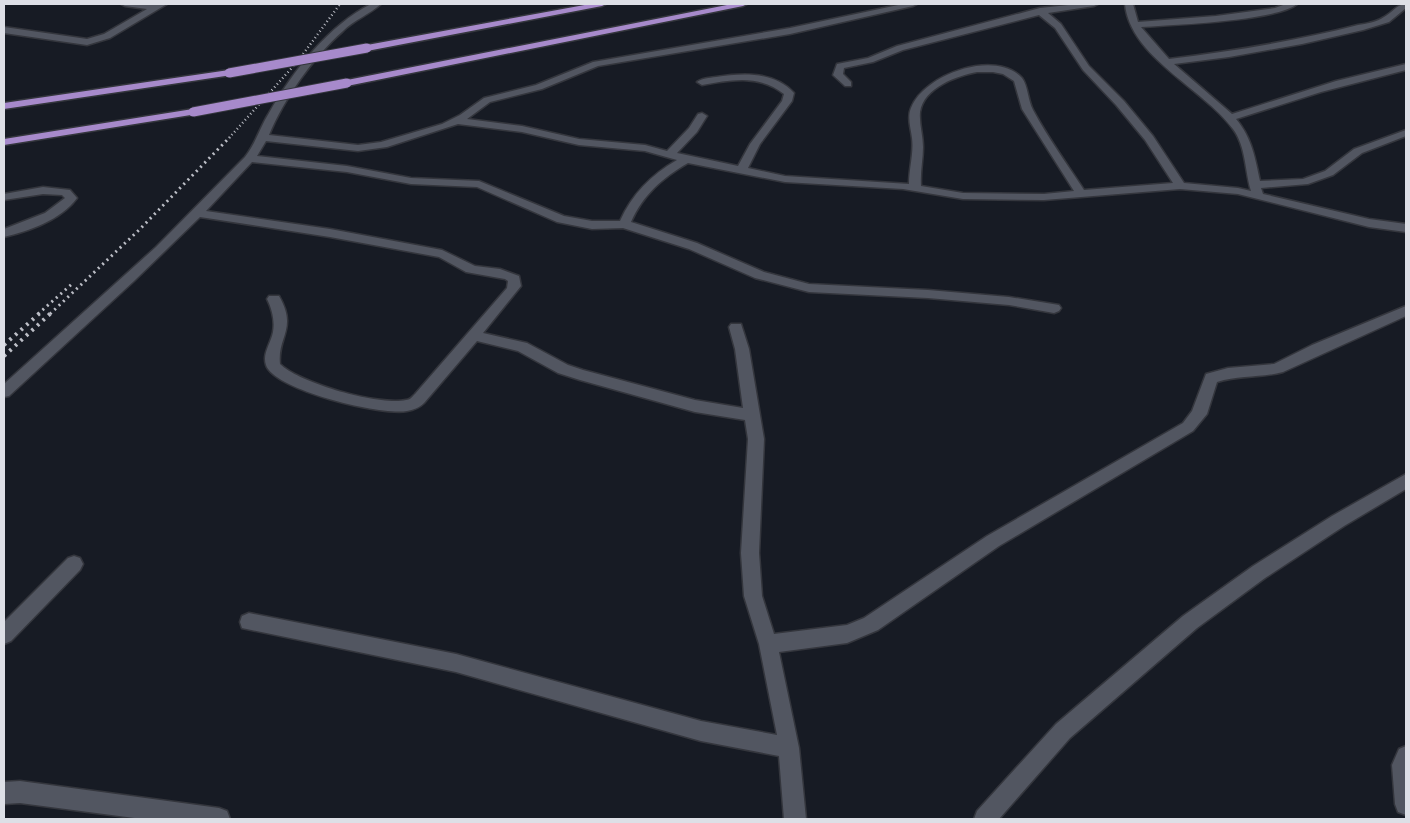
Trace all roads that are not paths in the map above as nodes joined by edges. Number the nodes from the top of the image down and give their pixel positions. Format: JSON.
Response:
{"nodes":[{"id":1,"x":126,"y":4,"type":"edge"},
{"id":2,"x":164,"y":4,"type":"edge"},
{"id":3,"x":376,"y":4,"type":"edge"},
{"id":4,"x":602,"y":4,"type":"edge"},
{"id":5,"x":743,"y":4,"type":"edge"},
{"id":6,"x":913,"y":4,"type":"edge"},
{"id":7,"x":1094,"y":4,"type":"edge"},
{"id":8,"x":1129,"y":4,"type":"edge"},
{"id":9,"x":1293,"y":4,"type":"edge"},
{"id":10,"x":1406,"y":4,"type":"edge"},
{"id":11,"x":155,"y":8,"type":"junction"},
{"id":12,"x":1040,"y":11,"type":"junction"},
{"id":13,"x":1134,"y":25,"type":"junction"},
{"id":14,"x":4,"y":30,"type":"edge"},
{"id":15,"x":1167,"y":62,"type":"junction"},
{"id":16,"x":1406,"y":67,"type":"edge"},
{"id":17,"x":702,"y":82,"type":"dead end"},
{"id":18,"x":848,"y":84,"type":"dead end"},
{"id":19,"x":4,"y":106,"type":"edge"},
{"id":20,"x":702,"y":116,"type":"dead end"},
{"id":21,"x":1230,"y":118,"type":"junction"},
{"id":22,"x":457,"y":121,"type":"junction"},
{"id":23,"x":1406,"y":132,"type":"edge"},
{"id":24,"x":264,"y":138,"type":"junction"},
{"id":25,"x":4,"y":142,"type":"edge"},
{"id":26,"x":670,"y":154,"type":"junction"},
{"id":27,"x":250,"y":158,"type":"junction"},
{"id":28,"x":686,"y":159,"type":"junction"},
{"id":29,"x":741,"y":170,"type":"junction"},
{"id":30,"x":1180,"y":186,"type":"junction"},
{"id":31,"x":915,"y":187,"type":"junction"},
{"id":32,"x":1256,"y":190,"type":"junction"},
{"id":33,"x":1081,"y":194,"type":"junction"},
{"id":34,"x":4,"y":197,"type":"edge"},
{"id":35,"x":196,"y":213,"type":"junction"},
{"id":36,"x":624,"y":224,"type":"junction"},
{"id":37,"x":1406,"y":228,"type":"edge"},
{"id":38,"x":4,"y":232,"type":"edge"},
{"id":39,"x":274,"y":299,"type":"dead end"},
{"id":40,"x":1054,"y":308,"type":"dead end"},
{"id":41,"x":1406,"y":311,"type":"edge"},
{"id":42,"x":736,"y":327,"type":"dead end"},
{"id":43,"x":474,"y":336,"type":"junction"},
{"id":44,"x":4,"y":392,"type":"edge"},
{"id":45,"x":752,"y":415,"type":"junction"},
{"id":46,"x":1406,"y":481,"type":"edge"},
{"id":47,"x":74,"y":564,"type":"dead end"},
{"id":48,"x":249,"y":622,"type":"dead end"},
{"id":49,"x":4,"y":635,"type":"edge"},
{"id":50,"x":768,"y":644,"type":"junction"},
{"id":51,"x":789,"y":748,"type":"junction"},
{"id":52,"x":1406,"y":756,"type":"edge"},
{"id":53,"x":4,"y":793,"type":"edge"},
{"id":54,"x":1406,"y":804,"type":"edge"},
{"id":55,"x":219,"y":819,"type":"edge"},
{"id":56,"x":795,"y":819,"type":"edge"},
{"id":57,"x":985,"y":819,"type":"edge"}],
"edges":[{"from":1,"to":11,"type":"street"},
{"from":2,"to":11,"type":"street"},
{"from":3,"to":24,"type":"street"},
{"from":4,"to":19,"type":"highway","bridge":true},
{"from":5,"to":25,"type":"highway","bridge":true},
{"from":6,"to":22,"type":"street"},
{"from":7,"to":12,"type":"street"},
{"from":8,"to":13,"type":"street"},
{"from":9,"to":13,"type":"street"},
{"from":10,"to":15,"type":"street"},
{"from":11,"to":14,"type":"street"},
{"from":12,"to":18,"type":"street"},
{"from":12,"to":30,"type":"street"},
{"from":13,"to":15,"type":"street"},
{"from":15,"to":21,"type":"street"},
{"from":16,"to":21,"type":"street"},
{"from":17,"to":29,"type":"street"},
{"from":20,"to":26,"type":"street"},
{"from":21,"to":32,"type":"street"},
{"from":22,"to":24,"type":"street"},
{"from":22,"to":26,"type":"street"},
{"from":23,"to":32,"type":"street"},
{"from":24,"to":27,"type":"street"},
{"from":26,"to":28,"type":"street"},
{"from":27,"to":35,"type":"street"},
{"from":27,"to":36,"type":"street"},
{"from":28,"to":29,"type":"street"},
{"from":28,"to":36,"type":"street"},
{"from":29,"to":31,"type":"street"},
{"from":30,"to":32,"type":"street"},
{"from":30,"to":33,"type":"street"},
{"from":31,"to":33,"type":"street"},
{"from":31,"to":33,"type":"street"},
{"from":32,"to":37,"type":"street"},
{"from":34,"to":38,"type":"street"},
{"from":35,"to":43,"type":"street"},
{"from":35,"to":44,"type":"street"},
{"from":36,"to":40,"type":"street"},
{"from":39,"to":43,"type":"street"},
{"from":41,"to":50,"type":"street"},
{"from":42,"to":45,"type":"street"},
{"from":43,"to":45,"type":"street"},
{"from":45,"to":50,"type":"street"},
{"from":46,"to":57,"type":"street"},
{"from":47,"to":49,"type":"street"},
{"from":48,"to":51,"type":"street"},
{"from":50,"to":51,"type":"street"},
{"from":51,"to":56,"type":"street"},
{"from":52,"to":54,"type":"street"},
{"from":53,"to":55,"type":"street"}]}
